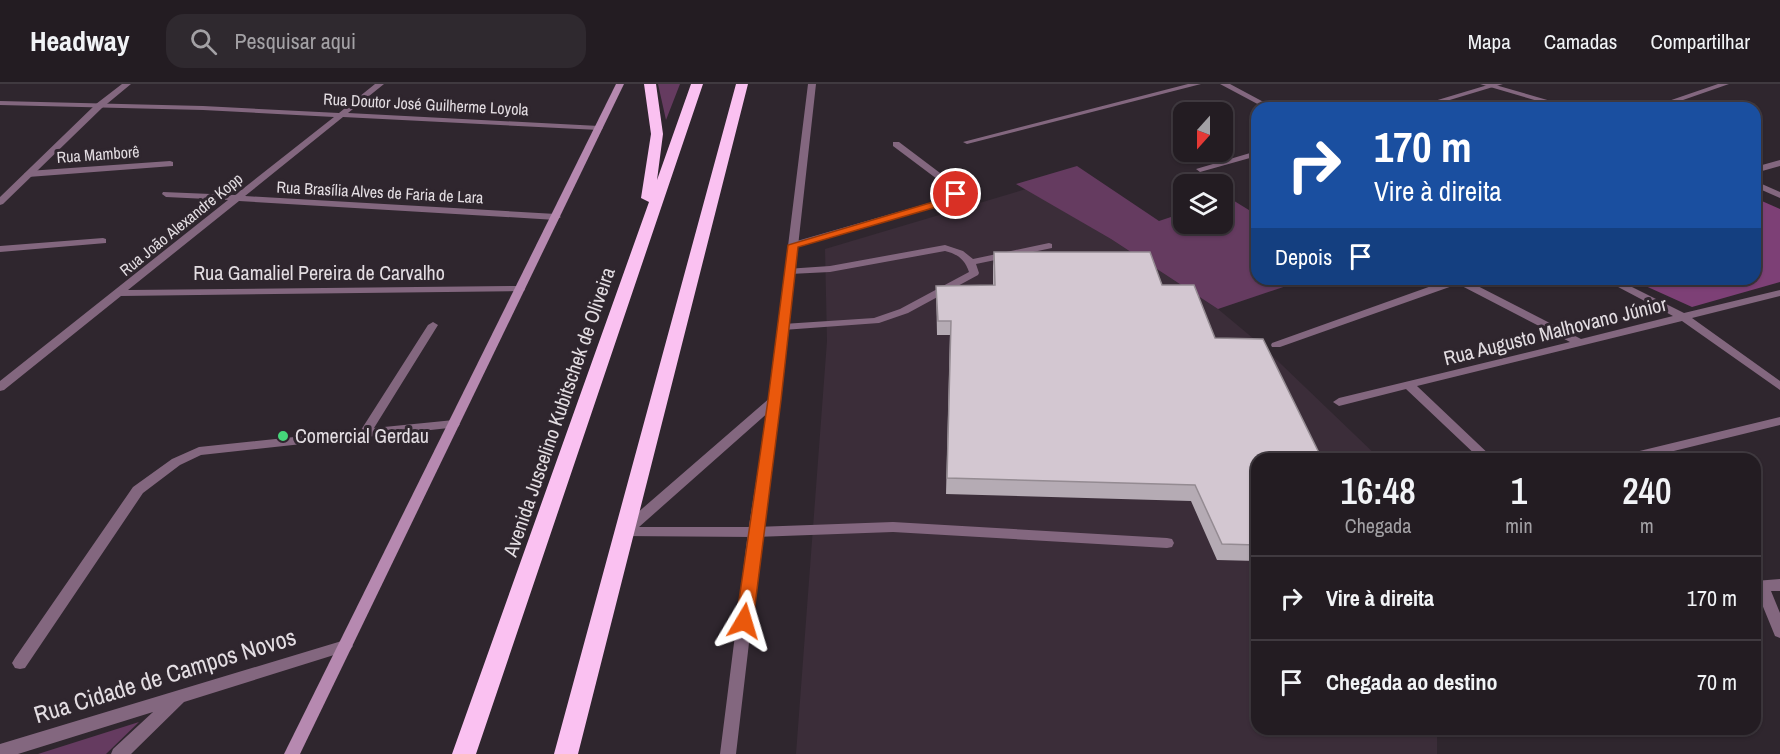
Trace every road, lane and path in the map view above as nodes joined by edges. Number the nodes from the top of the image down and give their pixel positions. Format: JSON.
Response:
{"nodes":[{"id":1,"x":127,"y":84,"type":"edge"},
{"id":2,"x":380,"y":84,"type":"edge"},
{"id":3,"x":620,"y":84,"type":"edge"},
{"id":4,"x":650,"y":84,"type":"edge"},
{"id":5,"x":697,"y":84,"type":"edge"},
{"id":6,"x":742,"y":84,"type":"edge"},
{"id":7,"x":1197,"y":84,"type":"edge"},
{"id":8,"x":1224,"y":84,"type":"edge"},
{"id":9,"x":1725,"y":84,"type":"edge"},
{"id":10,"x":815,"y":85,"type":"edge"},
{"id":11,"x":1492,"y":85,"type":"edge"},
{"id":12,"x":1259,"y":102,"type":"edge"},
{"id":13,"x":1435,"y":102,"type":"edge"},
{"id":14,"x":1550,"y":102,"type":"edge"},
{"id":15,"x":1670,"y":102,"type":"edge"},
{"id":16,"x":0,"y":104,"type":"edge"},
{"id":17,"x":99,"y":106,"type":"junction"},
{"id":18,"x":341,"y":115,"type":"junction"},
{"id":19,"x":599,"y":128,"type":"junction"},
{"id":20,"x":967,"y":142,"type":"dead end"},
{"id":21,"x":896,"y":144,"type":"dead end"},
{"id":22,"x":1251,"y":155,"type":"edge"},
{"id":23,"x":1780,"y":163,"type":"edge"},
{"id":24,"x":170,"y":164,"type":"dead end"},
{"id":25,"x":1761,"y":168,"type":"edge"},
{"id":26,"x":1200,"y":169,"type":"dead end"},
{"id":27,"x":28,"y":174,"type":"junction"},
{"id":28,"x":1761,"y":187,"type":"edge"},
{"id":29,"x":166,"y":195,"type":"dead end"},
{"id":30,"x":1780,"y":195,"type":"edge"},
{"id":31,"x":236,"y":198,"type":"junction"},
{"id":32,"x":0,"y":202,"type":"edge"},
{"id":33,"x":556,"y":217,"type":"junction"},
{"id":34,"x":103,"y":241,"type":"dead end"},
{"id":35,"x":641,"y":243,"type":"junction"},
{"id":36,"x":793,"y":245,"type":"junction"},
{"id":37,"x":1049,"y":246,"type":"dead end"},
{"id":38,"x":0,"y":249,"type":"edge"},
{"id":39,"x":972,"y":262,"type":"junction"},
{"id":40,"x":790,"y":271,"type":"junction"},
{"id":41,"x":1443,"y":285,"type":"edge"},
{"id":42,"x":1467,"y":285,"type":"edge"},
{"id":43,"x":1620,"y":285,"type":"edge"},
{"id":44,"x":520,"y":290,"type":"junction"},
{"id":45,"x":1780,"y":292,"type":"edge"},
{"id":46,"x":118,"y":293,"type":"junction"},
{"id":47,"x":1684,"y":318,"type":"junction"},
{"id":48,"x":433,"y":325,"type":"dead end"},
{"id":49,"x":783,"y":327,"type":"junction"},
{"id":50,"x":1581,"y":343,"type":"junction"},
{"id":51,"x":1276,"y":345,"type":"dead end"},
{"id":52,"x":1408,"y":385,"type":"junction"},
{"id":53,"x":1780,"y":386,"type":"edge"},
{"id":54,"x":0,"y":387,"type":"edge"},
{"id":55,"x":775,"y":400,"type":"junction"},
{"id":56,"x":1339,"y":402,"type":"dead end"},
{"id":57,"x":1780,"y":421,"type":"edge"},
{"id":58,"x":454,"y":424,"type":"junction"},
{"id":59,"x":366,"y":432,"type":"junction"},
{"id":60,"x":1482,"y":453,"type":"edge"},
{"id":61,"x":1648,"y":453,"type":"edge"},
{"id":62,"x":625,"y":532,"type":"junction"},
{"id":63,"x":755,"y":532,"type":"junction"},
{"id":64,"x":1167,"y":543,"type":"dead end"},
{"id":65,"x":1780,"y":585,"type":"edge"},
{"id":66,"x":1761,"y":586,"type":"edge"},
{"id":67,"x":1761,"y":590,"type":"edge"},
{"id":68,"x":1780,"y":632,"type":"edge"},
{"id":69,"x":345,"y":646,"type":"junction"},
{"id":70,"x":20,"y":663,"type":"dead end"},
{"id":71,"x":180,"y":697,"type":"junction"},
{"id":72,"x":0,"y":752,"type":"edge"},
{"id":73,"x":119,"y":754,"type":"edge"},
{"id":74,"x":292,"y":754,"type":"edge"},
{"id":75,"x":464,"y":754,"type":"edge"},
{"id":76,"x":566,"y":754,"type":"edge"},
{"id":77,"x":728,"y":754,"type":"edge"}],
"edges":[{"from":1,"to":17,"type":"street"},
{"from":2,"to":18,"type":"street","name":"Rua João Alexandre Kopp"},
{"from":3,"to":19,"type":"main road"},
{"from":4,"to":35,"type":"highway"},
{"from":5,"to":35,"type":"highway","name":"Avenida Juscelino Kubitschek de Oliveira"},
{"from":6,"to":62,"type":"highway"},
{"from":7,"to":20,"type":"street"},
{"from":8,"to":12,"type":"street"},
{"from":9,"to":15,"type":"street"},
{"from":10,"to":36,"type":"street"},
{"from":11,"to":13,"type":"street"},
{"from":11,"to":14,"type":"street"},
{"from":16,"to":17,"type":"street","name":"Rua Doutor José Guilherme Loyola"},
{"from":17,"to":18,"type":"street","name":"Rua Doutor José Guilherme Loyola"},
{"from":17,"to":27,"type":"street"},
{"from":18,"to":19,"type":"street","name":"Rua Doutor José Guilherme Loyola"},
{"from":18,"to":31,"type":"street","name":"Rua João Alexandre Kopp"},
{"from":19,"to":33,"type":"main road"},
{"from":21,"to":36,"type":"street"},
{"from":22,"to":26,"type":"street"},
{"from":23,"to":25,"type":"street"},
{"from":24,"to":27,"type":"street","name":"Rua Mamborê"},
{"from":27,"to":32,"type":"street"},
{"from":28,"to":30,"type":"street"},
{"from":29,"to":31,"type":"street","name":"Rua Brasília Alves de Faria de Lara"},
{"from":31,"to":33,"type":"street","name":"Rua Brasília Alves de Faria de Lara"},
{"from":31,"to":46,"type":"street","name":"Rua João Alexandre Kopp"},
{"from":33,"to":44,"type":"main road"},
{"from":34,"to":38,"type":"street"},
{"from":35,"to":75,"type":"highway","name":"Avenida Juscelino Kubitschek de Oliveira"},
{"from":36,"to":40,"type":"street"},
{"from":37,"to":39,"type":"street"},
{"from":39,"to":40,"type":"street"},
{"from":39,"to":49,"type":"street"},
{"from":40,"to":49,"type":"street"},
{"from":41,"to":51,"type":"street"},
{"from":42,"to":50,"type":"street"},
{"from":43,"to":47,"type":"street"},
{"from":44,"to":46,"type":"street","name":"Rua Gamaliel Pereira de Carvalho"},
{"from":44,"to":58,"type":"main road"},
{"from":45,"to":47,"type":"street","name":"Rua Augusto Malhovano Júnior"},
{"from":46,"to":54,"type":"street","name":"Rua João Alexandre Kopp"},
{"from":47,"to":50,"type":"street","name":"Rua Augusto Malhovano Júnior"},
{"from":47,"to":53,"type":"street"},
{"from":48,"to":59,"type":"street"},
{"from":49,"to":55,"type":"street"},
{"from":50,"to":52,"type":"street","name":"Rua Augusto Malhovano Júnior"},
{"from":52,"to":56,"type":"street","name":"Rua Augusto Malhovano Júnior"},
{"from":52,"to":60,"type":"street"},
{"from":55,"to":62,"type":"street"},
{"from":55,"to":63,"type":"street"},
{"from":57,"to":61,"type":"street"},
{"from":58,"to":59,"type":"street"},
{"from":58,"to":69,"type":"main road"},
{"from":59,"to":70,"type":"street"},
{"from":62,"to":63,"type":"street"},
{"from":62,"to":76,"type":"highway"},
{"from":63,"to":64,"type":"street"},
{"from":63,"to":77,"type":"street"},
{"from":65,"to":66,"type":"street"},
{"from":67,"to":68,"type":"street"},
{"from":69,"to":71,"type":"street","name":"Rua Cidade de Campos Novos"},
{"from":69,"to":74,"type":"main road"},
{"from":71,"to":72,"type":"street","name":"Rua Cidade de Campos Novos"},
{"from":71,"to":73,"type":"street"}]}
